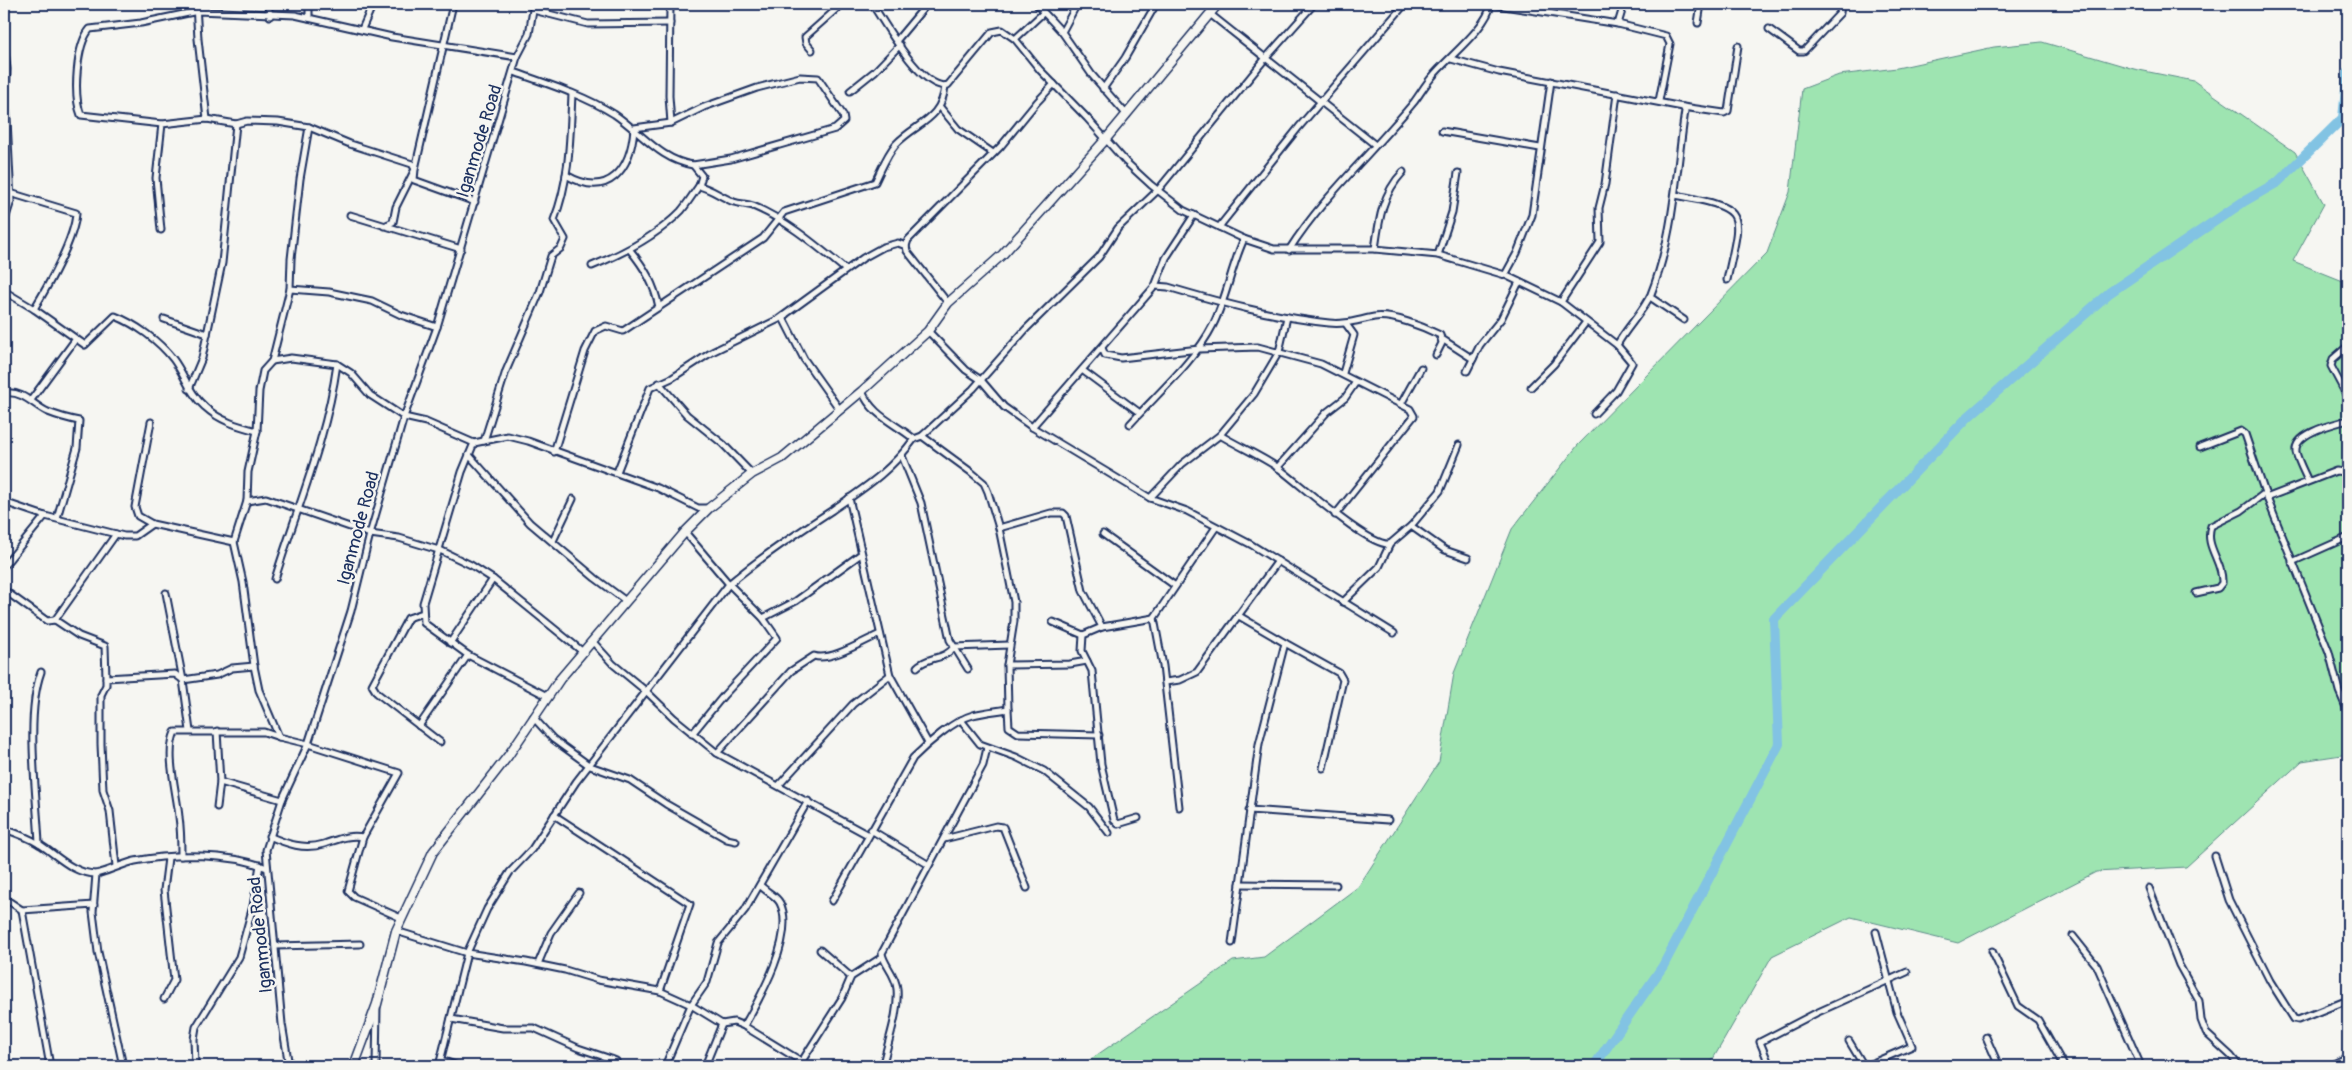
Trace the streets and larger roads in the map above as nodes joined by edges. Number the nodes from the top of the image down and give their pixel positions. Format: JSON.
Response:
{"nodes":[{"id":1,"x":6,"y":4,"type":"edge"},
{"id":2,"x":196,"y":4,"type":"edge"},
{"id":3,"x":268,"y":4,"type":"edge"},
{"id":4,"x":309,"y":4,"type":"edge"},
{"id":5,"x":373,"y":4,"type":"edge"},
{"id":6,"x":453,"y":4,"type":"edge"},
{"id":7,"x":670,"y":4,"type":"edge"},
{"id":8,"x":842,"y":4,"type":"edge"},
{"id":9,"x":872,"y":4,"type":"edge"},
{"id":10,"x":927,"y":4,"type":"edge"},
{"id":11,"x":1036,"y":4,"type":"edge"},
{"id":12,"x":1077,"y":4,"type":"edge"},
{"id":13,"x":1156,"y":4,"type":"edge"},
{"id":14,"x":1218,"y":4,"type":"edge"},
{"id":15,"x":1314,"y":4,"type":"edge"},
{"id":16,"x":1405,"y":4,"type":"edge"},
{"id":17,"x":1491,"y":4,"type":"edge"},
{"id":18,"x":1624,"y":4,"type":"edge"},
{"id":19,"x":1701,"y":4,"type":"edge"},
{"id":20,"x":1841,"y":4,"type":"edge"},
{"id":21,"x":533,"y":7,"type":"edge"},
{"id":22,"x":198,"y":11,"type":"junction"},
{"id":23,"x":1043,"y":13,"type":"junction"},
{"id":24,"x":1210,"y":14,"type":"junction"},
{"id":25,"x":270,"y":16,"type":"junction"},
{"id":26,"x":309,"y":18,"type":"junction"},
{"id":27,"x":670,"y":23,"type":"junction"},
{"id":28,"x":1698,"y":23,"type":"dead end"},
{"id":29,"x":4,"y":24,"type":"edge"},
{"id":30,"x":1618,"y":24,"type":"junction"},
{"id":31,"x":362,"y":29,"type":"junction"},
{"id":32,"x":1769,"y":29,"type":"dead end"},
{"id":33,"x":1062,"y":32,"type":"junction"},
{"id":34,"x":1015,"y":38,"type":"junction"},
{"id":35,"x":4,"y":42,"type":"edge"},
{"id":36,"x":898,"y":42,"type":"junction"},
{"id":37,"x":445,"y":44,"type":"junction"},
{"id":38,"x":1738,"y":46,"type":"dead end"},
{"id":39,"x":812,"y":50,"type":"dead end"},
{"id":40,"x":517,"y":57,"type":"junction"},
{"id":41,"x":1265,"y":59,"type":"junction"},
{"id":42,"x":1450,"y":59,"type":"junction"},
{"id":43,"x":514,"y":72,"type":"junction"},
{"id":44,"x":1551,"y":81,"type":"junction"},
{"id":45,"x":1054,"y":84,"type":"junction"},
{"id":46,"x":945,"y":86,"type":"junction"},
{"id":47,"x":1104,"y":89,"type":"junction"},
{"id":48,"x":850,"y":91,"type":"dead end"},
{"id":49,"x":572,"y":94,"type":"junction"},
{"id":50,"x":1617,"y":94,"type":"junction"},
{"id":51,"x":1659,"y":101,"type":"junction"},
{"id":52,"x":1320,"y":103,"type":"junction"},
{"id":53,"x":940,"y":107,"type":"junction"},
{"id":54,"x":1683,"y":107,"type":"junction"},
{"id":55,"x":5,"y":108,"type":"edge"},
{"id":56,"x":1127,"y":115,"type":"junction"},
{"id":57,"x":207,"y":119,"type":"junction"},
{"id":58,"x":671,"y":123,"type":"junction"},
{"id":59,"x":162,"y":124,"type":"junction"},
{"id":60,"x":236,"y":124,"type":"junction"},
{"id":61,"x":309,"y":127,"type":"junction"},
{"id":62,"x":634,"y":128,"type":"junction"},
{"id":63,"x":1442,"y":131,"type":"dead end"},
{"id":64,"x":1106,"y":139,"type":"junction"},
{"id":65,"x":1374,"y":144,"type":"junction"},
{"id":66,"x":1540,"y":148,"type":"junction"},
{"id":67,"x":992,"y":153,"type":"junction"},
{"id":68,"x":693,"y":166,"type":"junction"},
{"id":69,"x":415,"y":169,"type":"junction"},
{"id":70,"x":1403,"y":172,"type":"dead end"},
{"id":71,"x":1458,"y":173,"type":"dead end"},
{"id":72,"x":566,"y":175,"type":"junction"},
{"id":73,"x":698,"y":186,"type":"junction"},
{"id":74,"x":1158,"y":190,"type":"junction"},
{"id":75,"x":10,"y":194,"type":"junction"},
{"id":76,"x":1676,"y":195,"type":"junction"},
{"id":77,"x":475,"y":202,"type":"junction"},
{"id":78,"x":350,"y":215,"type":"dead end"},
{"id":79,"x":1194,"y":215,"type":"junction"},
{"id":80,"x":778,"y":220,"type":"junction"},
{"id":81,"x":4,"y":223,"type":"edge"},
{"id":82,"x":384,"y":226,"type":"junction"},
{"id":83,"x":1218,"y":227,"type":"junction"},
{"id":84,"x":161,"y":230,"type":"dead end"},
{"id":85,"x":1244,"y":239,"type":"junction"},
{"id":86,"x":906,"y":246,"type":"junction"},
{"id":87,"x":461,"y":249,"type":"junction"},
{"id":88,"x":1375,"y":249,"type":"junction"},
{"id":89,"x":630,"y":250,"type":"junction"},
{"id":90,"x":1289,"y":250,"type":"junction"},
{"id":91,"x":1438,"y":255,"type":"junction"},
{"id":92,"x":592,"y":266,"type":"dead end"},
{"id":93,"x":846,"y":270,"type":"junction"},
{"id":94,"x":1505,"y":275,"type":"junction"},
{"id":95,"x":1727,"y":280,"type":"dead end"},
{"id":96,"x":1519,"y":282,"type":"junction"},
{"id":97,"x":1155,"y":286,"type":"junction"},
{"id":98,"x":290,"y":289,"type":"junction"},
{"id":99,"x":4,"y":291,"type":"edge"},
{"id":100,"x":1650,"y":297,"type":"junction"},
{"id":101,"x":1561,"y":302,"type":"junction"},
{"id":102,"x":948,"y":303,"type":"junction"},
{"id":103,"x":1222,"y":304,"type":"junction"},
{"id":104,"x":659,"y":307,"type":"junction"},
{"id":105,"x":34,"y":309,"type":"junction"},
{"id":106,"x":786,"y":314,"type":"junction"},
{"id":107,"x":1287,"y":317,"type":"junction"},
{"id":108,"x":164,"y":319,"type":"dead end"},
{"id":109,"x":1684,"y":320,"type":"dead end"},
{"id":110,"x":1586,"y":322,"type":"junction"},
{"id":111,"x":1346,"y":324,"type":"junction"},
{"id":112,"x":438,"y":327,"type":"junction"},
{"id":113,"x":928,"y":331,"type":"junction"},
{"id":114,"x":208,"y":334,"type":"junction"},
{"id":115,"x":1442,"y":339,"type":"junction"},
{"id":116,"x":74,"y":340,"type":"junction"},
{"id":117,"x":1617,"y":345,"type":"junction"},
{"id":118,"x":2348,"y":346,"type":"edge"},
{"id":119,"x":1102,"y":348,"type":"junction"},
{"id":120,"x":1198,"y":349,"type":"junction"},
{"id":121,"x":1279,"y":352,"type":"junction"},
{"id":122,"x":1436,"y":354,"type":"dead end"},
{"id":123,"x":1473,"y":359,"type":"junction"},
{"id":124,"x":272,"y":361,"type":"junction"},
{"id":125,"x":337,"y":364,"type":"junction"},
{"id":126,"x":1421,"y":368,"type":"dead end"},
{"id":127,"x":1082,"y":370,"type":"junction"},
{"id":128,"x":1467,"y":371,"type":"dead end"},
{"id":129,"x":1343,"y":373,"type":"junction"},
{"id":130,"x":981,"y":380,"type":"junction"},
{"id":131,"x":1356,"y":382,"type":"junction"},
{"id":132,"x":659,"y":383,"type":"junction"},
{"id":133,"x":1531,"y":387,"type":"dead end"},
{"id":134,"x":189,"y":389,"type":"junction"},
{"id":135,"x":862,"y":391,"type":"junction"},
{"id":136,"x":4,"y":395,"type":"edge"},
{"id":137,"x":2348,"y":398,"type":"edge"},
{"id":138,"x":31,"y":400,"type":"junction"},
{"id":139,"x":1401,"y":404,"type":"junction"},
{"id":140,"x":840,"y":410,"type":"junction"},
{"id":141,"x":1140,"y":413,"type":"junction"},
{"id":142,"x":1594,"y":414,"type":"dead end"},
{"id":143,"x":404,"y":417,"type":"junction"},
{"id":144,"x":2348,"y":420,"type":"edge"},
{"id":145,"x":151,"y":422,"type":"dead end"},
{"id":146,"x":1130,"y":424,"type":"dead end"},
{"id":147,"x":1032,"y":427,"type":"junction"},
{"id":148,"x":257,"y":431,"type":"junction"},
{"id":149,"x":1220,"y":435,"type":"junction"},
{"id":150,"x":922,"y":436,"type":"junction"},
{"id":151,"x":914,"y":439,"type":"junction"},
{"id":152,"x":484,"y":441,"type":"junction"},
{"id":153,"x":474,"y":443,"type":"junction"},
{"id":154,"x":1459,"y":445,"type":"dead end"},
{"id":155,"x":2200,"y":447,"type":"dead end"},
{"id":156,"x":554,"y":452,"type":"junction"},
{"id":157,"x":469,"y":455,"type":"junction"},
{"id":158,"x":902,"y":456,"type":"junction"},
{"id":159,"x":1277,"y":468,"type":"junction"},
{"id":160,"x":2348,"y":468,"type":"edge"},
{"id":161,"x":2342,"y":471,"type":"junction"},
{"id":162,"x":617,"y":472,"type":"junction"},
{"id":163,"x":752,"y":474,"type":"junction"},
{"id":164,"x":2348,"y":476,"type":"edge"},
{"id":165,"x":2308,"y":481,"type":"junction"},
{"id":166,"x":2266,"y":495,"type":"junction"},
{"id":167,"x":850,"y":498,"type":"junction"},
{"id":168,"x":1150,"y":498,"type":"junction"},
{"id":169,"x":573,"y":500,"type":"dead end"},
{"id":170,"x":247,"y":501,"type":"junction"},
{"id":171,"x":4,"y":502,"type":"edge"},
{"id":172,"x":298,"y":508,"type":"junction"},
{"id":173,"x":710,"y":508,"type":"junction"},
{"id":174,"x":1335,"y":515,"type":"junction"},
{"id":175,"x":45,"y":516,"type":"junction"},
{"id":176,"x":57,"y":518,"type":"junction"},
{"id":177,"x":152,"y":524,"type":"junction"},
{"id":178,"x":1411,"y":526,"type":"junction"},
{"id":179,"x":1216,"y":527,"type":"junction"},
{"id":180,"x":999,"y":528,"type":"junction"},
{"id":181,"x":685,"y":532,"type":"junction"},
{"id":182,"x":116,"y":534,"type":"junction"},
{"id":183,"x":370,"y":534,"type":"junction"},
{"id":184,"x":1103,"y":534,"type":"dead end"},
{"id":185,"x":2348,"y":536,"type":"edge"},
{"id":186,"x":553,"y":541,"type":"junction"},
{"id":187,"x":234,"y":542,"type":"junction"},
{"id":188,"x":1390,"y":544,"type":"junction"},
{"id":189,"x":439,"y":551,"type":"junction"},
{"id":190,"x":861,"y":554,"type":"junction"},
{"id":191,"x":1468,"y":558,"type":"dead end"},
{"id":192,"x":1278,"y":561,"type":"junction"},
{"id":193,"x":2292,"y":562,"type":"junction"},
{"id":194,"x":4,"y":566,"type":"edge"},
{"id":195,"x":275,"y":579,"type":"dead end"},
{"id":196,"x":493,"y":579,"type":"junction"},
{"id":197,"x":729,"y":584,"type":"junction"},
{"id":198,"x":1174,"y":585,"type":"junction"},
{"id":199,"x":4,"y":590,"type":"edge"},
{"id":200,"x":166,"y":593,"type":"dead end"},
{"id":201,"x":2196,"y":593,"type":"dead end"},
{"id":202,"x":626,"y":601,"type":"junction"},
{"id":203,"x":1343,"y":602,"type":"junction"},
{"id":204,"x":422,"y":613,"type":"junction"},
{"id":205,"x":412,"y":616,"type":"junction"},
{"id":206,"x":1239,"y":616,"type":"junction"},
{"id":207,"x":763,"y":618,"type":"junction"},
{"id":208,"x":1154,"y":618,"type":"junction"},
{"id":209,"x":55,"y":620,"type":"junction"},
{"id":210,"x":1053,"y":622,"type":"dead end"},
{"id":211,"x":424,"y":623,"type":"junction"},
{"id":212,"x":1102,"y":628,"type":"junction"},
{"id":213,"x":1394,"y":633,"type":"dead end"},
{"id":214,"x":880,"y":634,"type":"junction"},
{"id":215,"x":1083,"y":635,"type":"junction"},
{"id":216,"x":593,"y":642,"type":"junction"},
{"id":217,"x":450,"y":643,"type":"junction"},
{"id":218,"x":1285,"y":643,"type":"junction"},
{"id":219,"x":1009,"y":645,"type":"junction"},
{"id":220,"x":954,"y":647,"type":"junction"},
{"id":221,"x":583,"y":652,"type":"junction"},
{"id":222,"x":468,"y":655,"type":"junction"},
{"id":223,"x":1087,"y":661,"type":"junction"},
{"id":224,"x":254,"y":666,"type":"junction"},
{"id":225,"x":1007,"y":666,"type":"junction"},
{"id":226,"x":917,"y":667,"type":"dead end"},
{"id":227,"x":968,"y":669,"type":"dead end"},
{"id":228,"x":41,"y":672,"type":"dead end"},
{"id":229,"x":890,"y":675,"type":"junction"},
{"id":230,"x":106,"y":678,"type":"junction"},
{"id":231,"x":183,"y":680,"type":"junction"},
{"id":232,"x":1165,"y":682,"type":"junction"},
{"id":233,"x":647,"y":692,"type":"junction"},
{"id":234,"x":547,"y":696,"type":"junction"},
{"id":235,"x":1008,"y":709,"type":"junction"},
{"id":236,"x":2348,"y":712,"type":"edge"},
{"id":237,"x":533,"y":717,"type":"junction"},
{"id":238,"x":961,"y":720,"type":"junction"},
{"id":239,"x":419,"y":726,"type":"junction"},
{"id":240,"x":190,"y":731,"type":"junction"},
{"id":241,"x":217,"y":731,"type":"junction"},
{"id":242,"x":692,"y":734,"type":"junction"},
{"id":243,"x":1100,"y":735,"type":"junction"},
{"id":244,"x":279,"y":737,"type":"junction"},
{"id":245,"x":440,"y":742,"type":"dead end"},
{"id":246,"x":928,"y":743,"type":"junction"},
{"id":247,"x":308,"y":744,"type":"junction"},
{"id":248,"x":987,"y":748,"type":"junction"},
{"id":249,"x":717,"y":753,"type":"junction"},
{"id":250,"x":590,"y":766,"type":"junction"},
{"id":251,"x":1323,"y":768,"type":"dead end"},
{"id":252,"x":220,"y":782,"type":"junction"},
{"id":253,"x":779,"y":785,"type":"junction"},
{"id":254,"x":282,"y":800,"type":"junction"},
{"id":255,"x":808,"y":801,"type":"junction"},
{"id":256,"x":217,"y":807,"type":"dead end"},
{"id":257,"x":1179,"y":807,"type":"dead end"},
{"id":258,"x":1250,"y":810,"type":"junction"},
{"id":259,"x":554,"y":815,"type":"junction"},
{"id":260,"x":1138,"y":818,"type":"dead end"},
{"id":261,"x":1388,"y":820,"type":"dead end"},
{"id":262,"x":4,"y":829,"type":"edge"},
{"id":263,"x":869,"y":832,"type":"junction"},
{"id":264,"x":1109,"y":833,"type":"dead end"},
{"id":265,"x":269,"y":836,"type":"junction"},
{"id":266,"x":363,"y":836,"type":"junction"},
{"id":267,"x":944,"y":839,"type":"junction"},
{"id":268,"x":736,"y":841,"type":"dead end"},
{"id":269,"x":39,"y":844,"type":"junction"},
{"id":270,"x":182,"y":856,"type":"junction"},
{"id":271,"x":2216,"y":856,"type":"dead end"},
{"id":272,"x":168,"y":858,"type":"junction"},
{"id":273,"x":260,"y":865,"type":"junction"},
{"id":274,"x":929,"y":865,"type":"junction"},
{"id":275,"x":116,"y":866,"type":"junction"},
{"id":276,"x":267,"y":868,"type":"junction"},
{"id":277,"x":96,"y":874,"type":"junction"},
{"id":278,"x":1240,"y":884,"type":"junction"},
{"id":279,"x":760,"y":885,"type":"junction"},
{"id":280,"x":1336,"y":885,"type":"dead end"},
{"id":281,"x":1027,"y":888,"type":"dead end"},
{"id":282,"x":2149,"y":888,"type":"dead end"},
{"id":283,"x":579,"y":893,"type":"dead end"},
{"id":284,"x":4,"y":898,"type":"edge"},
{"id":285,"x":832,"y":901,"type":"dead end"},
{"id":286,"x":94,"y":905,"type":"junction"},
{"id":287,"x":22,"y":910,"type":"junction"},
{"id":288,"x":401,"y":918,"type":"junction"},
{"id":289,"x":396,"y":931,"type":"junction"},
{"id":290,"x":1876,"y":932,"type":"dead end"},
{"id":291,"x":2073,"y":936,"type":"dead end"},
{"id":292,"x":1232,"y":942,"type":"dead end"},
{"id":293,"x":360,"y":944,"type":"dead end"},
{"id":294,"x":275,"y":946,"type":"junction"},
{"id":295,"x":820,"y":950,"type":"dead end"},
{"id":296,"x":1992,"y":951,"type":"dead end"},
{"id":297,"x":467,"y":953,"type":"junction"},
{"id":298,"x":882,"y":957,"type":"junction"},
{"id":299,"x":538,"y":964,"type":"junction"},
{"id":300,"x":1907,"y":972,"type":"dead end"},
{"id":301,"x":851,"y":977,"type":"junction"},
{"id":302,"x":1887,"y":979,"type":"junction"},
{"id":303,"x":660,"y":991,"type":"junction"},
{"id":304,"x":164,"y":999,"type":"dead end"},
{"id":305,"x":2348,"y":1002,"type":"edge"},
{"id":306,"x":377,"y":1004,"type":"junction"},
{"id":307,"x":691,"y":1005,"type":"junction"},
{"id":308,"x":451,"y":1019,"type":"junction"},
{"id":309,"x":722,"y":1024,"type":"junction"},
{"id":310,"x":744,"y":1026,"type":"junction"},
{"id":311,"x":1986,"y":1037,"type":"dead end"},
{"id":312,"x":1849,"y":1041,"type":"dead end"},
{"id":313,"x":2348,"y":1058,"type":"edge"},
{"id":314,"x":441,"y":1060,"type":"junction"},
{"id":315,"x":884,"y":1060,"type":"dead end"},
{"id":316,"x":802,"y":1061,"type":"junction"},
{"id":317,"x":50,"y":1066,"type":"edge"},
{"id":318,"x":123,"y":1066,"type":"edge"},
{"id":319,"x":195,"y":1066,"type":"edge"},
{"id":320,"x":289,"y":1066,"type":"edge"},
{"id":321,"x":354,"y":1066,"type":"edge"},
{"id":322,"x":376,"y":1066,"type":"edge"},
{"id":323,"x":439,"y":1066,"type":"edge"},
{"id":324,"x":458,"y":1066,"type":"edge"},
{"id":325,"x":617,"y":1066,"type":"edge"},
{"id":326,"x":665,"y":1066,"type":"edge"},
{"id":327,"x":705,"y":1066,"type":"edge"},
{"id":328,"x":809,"y":1066,"type":"edge"},
{"id":329,"x":1770,"y":1066,"type":"edge"},
{"id":330,"x":1865,"y":1066,"type":"edge"},
{"id":331,"x":1999,"y":1066,"type":"edge"},
{"id":332,"x":2064,"y":1066,"type":"edge"},
{"id":333,"x":2141,"y":1066,"type":"edge"},
{"id":334,"x":2239,"y":1066,"type":"edge"},
{"id":335,"x":2332,"y":1066,"type":"edge"}],
"edges":[{"from":1,"to":29,"type":"street"},
{"from":2,"to":22,"type":"street"},
{"from":3,"to":25,"type":"street"},
{"from":4,"to":26,"type":"street"},
{"from":5,"to":31,"type":"street"},
{"from":6,"to":37,"type":"street"},
{"from":7,"to":27,"type":"street"},
{"from":8,"to":39,"type":"street"},
{"from":9,"to":36,"type":"street"},
{"from":10,"to":36,"type":"street"},
{"from":11,"to":23,"type":"street"},
{"from":12,"to":33,"type":"street"},
{"from":13,"to":47,"type":"street"},
{"from":14,"to":24,"type":"street"},
{"from":15,"to":41,"type":"street"},
{"from":16,"to":52,"type":"street"},
{"from":17,"to":30,"type":"street"},
{"from":17,"to":42,"type":"street"},
{"from":18,"to":30,"type":"street"},
{"from":19,"to":28,"type":"street"},
{"from":20,"to":32,"type":"street"},
{"from":21,"to":27,"type":"street"},
{"from":21,"to":40,"type":"street","name":"Iganmode Road"},
{"from":22,"to":25,"type":"street"},
{"from":22,"to":57,"type":"street"},
{"from":22,"to":59,"type":"street"},
{"from":23,"to":33,"type":"street"},
{"from":23,"to":34,"type":"street"},
{"from":24,"to":41,"type":"street"},
{"from":24,"to":56,"type":"street"},
{"from":25,"to":26,"type":"street"},
{"from":26,"to":31,"type":"street"},
{"from":27,"to":58,"type":"street"},
{"from":30,"to":51,"type":"street"},
{"from":31,"to":37,"type":"street"},
{"from":33,"to":47,"type":"street"},
{"from":34,"to":45,"type":"street"},
{"from":34,"to":46,"type":"street"},
{"from":35,"to":55,"type":"street"},
{"from":36,"to":46,"type":"street"},
{"from":36,"to":48,"type":"street"},
{"from":37,"to":40,"type":"street"},
{"from":37,"to":69,"type":"street"},
{"from":38,"to":54,"type":"street"},
{"from":40,"to":43,"type":"street","name":"Iganmode Road"},
{"from":41,"to":52,"type":"street"},
{"from":41,"to":74,"type":"street"},
{"from":42,"to":44,"type":"street"},
{"from":42,"to":65,"type":"street"},
{"from":43,"to":49,"type":"street"},
{"from":43,"to":77,"type":"street","name":"Iganmode Road"},
{"from":44,"to":50,"type":"street"},
{"from":44,"to":66,"type":"street"},
{"from":45,"to":64,"type":"street"},
{"from":45,"to":67,"type":"street"},
{"from":46,"to":53,"type":"street"},
{"from":47,"to":56,"type":"street"},
{"from":49,"to":62,"type":"street"},
{"from":49,"to":72,"type":"street"},
{"from":50,"to":51,"type":"street"},
{"from":50,"to":101,"type":"street"},
{"from":51,"to":54,"type":"street"},
{"from":52,"to":65,"type":"street"},
{"from":52,"to":83,"type":"street"},
{"from":53,"to":67,"type":"street"},
{"from":53,"to":80,"type":"street"},
{"from":54,"to":76,"type":"street"},
{"from":55,"to":75,"type":"street"},
{"from":56,"to":64,"type":"street"},
{"from":57,"to":59,"type":"street"},
{"from":57,"to":60,"type":"street"},
{"from":58,"to":62,"type":"street"},
{"from":58,"to":68,"type":"street"},
{"from":59,"to":84,"type":"street"},
{"from":60,"to":61,"type":"street"},
{"from":60,"to":114,"type":"street"},
{"from":61,"to":69,"type":"street"},
{"from":61,"to":98,"type":"street"},
{"from":62,"to":68,"type":"street"},
{"from":62,"to":72,"type":"street"},
{"from":63,"to":66,"type":"street"},
{"from":64,"to":74,"type":"street"},
{"from":64,"to":102,"type":"street"},
{"from":65,"to":90,"type":"street"},
{"from":66,"to":94,"type":"street"},
{"from":67,"to":86,"type":"street"},
{"from":68,"to":73,"type":"street"},
{"from":69,"to":77,"type":"street"},
{"from":69,"to":82,"type":"street"},
{"from":70,"to":88,"type":"street"},
{"from":71,"to":91,"type":"street"},
{"from":72,"to":152,"type":"street"},
{"from":73,"to":80,"type":"street"},
{"from":73,"to":89,"type":"street"},
{"from":74,"to":79,"type":"street"},
{"from":74,"to":130,"type":"street"},
{"from":75,"to":81,"type":"street"},
{"from":75,"to":105,"type":"street"},
{"from":76,"to":95,"type":"street"},
{"from":76,"to":100,"type":"street"},
{"from":77,"to":87,"type":"street","name":"Iganmode Road"},
{"from":78,"to":82,"type":"street"},
{"from":79,"to":83,"type":"street"},
{"from":79,"to":97,"type":"street"},
{"from":80,"to":93,"type":"street"},
{"from":80,"to":104,"type":"street"},
{"from":82,"to":87,"type":"street"},
{"from":83,"to":85,"type":"street"},
{"from":85,"to":90,"type":"street"},
{"from":85,"to":103,"type":"street"},
{"from":86,"to":93,"type":"street"},
{"from":86,"to":102,"type":"street"},
{"from":87,"to":112,"type":"street","name":"Iganmode Road"},
{"from":88,"to":90,"type":"street"},
{"from":88,"to":91,"type":"street"},
{"from":89,"to":92,"type":"street"},
{"from":89,"to":104,"type":"street"},
{"from":91,"to":94,"type":"street"},
{"from":93,"to":106,"type":"street"},
{"from":94,"to":96,"type":"street"},
{"from":96,"to":101,"type":"street"},
{"from":96,"to":123,"type":"street"},
{"from":97,"to":103,"type":"street"},
{"from":97,"to":119,"type":"street"},
{"from":98,"to":112,"type":"street"},
{"from":98,"to":124,"type":"street"},
{"from":99,"to":105,"type":"street"},
{"from":100,"to":109,"type":"street"},
{"from":100,"to":117,"type":"street"},
{"from":101,"to":110,"type":"street"},
{"from":102,"to":113,"type":"street"},
{"from":103,"to":107,"type":"street"},
{"from":103,"to":120,"type":"street"},
{"from":104,"to":156,"type":"street"},
{"from":105,"to":116,"type":"street"},
{"from":106,"to":132,"type":"street"},
{"from":106,"to":140,"type":"street"},
{"from":107,"to":111,"type":"street"},
{"from":107,"to":121,"type":"street"},
{"from":108,"to":114,"type":"street"},
{"from":110,"to":117,"type":"street"},
{"from":110,"to":133,"type":"street"},
{"from":111,"to":115,"type":"street"},
{"from":111,"to":129,"type":"street"},
{"from":112,"to":143,"type":"street","name":"Iganmode Road"},
{"from":113,"to":130,"type":"street"},
{"from":113,"to":135,"type":"street"},
{"from":114,"to":134,"type":"street"},
{"from":115,"to":122,"type":"street"},
{"from":115,"to":123,"type":"street"},
{"from":116,"to":134,"type":"street"},
{"from":116,"to":138,"type":"street"},
{"from":117,"to":142,"type":"street"},
{"from":118,"to":137,"type":"street"},
{"from":119,"to":120,"type":"street"},
{"from":119,"to":127,"type":"street"},
{"from":120,"to":121,"type":"street"},
{"from":120,"to":141,"type":"street"},
{"from":121,"to":129,"type":"street"},
{"from":121,"to":149,"type":"street"},
{"from":123,"to":128,"type":"street"},
{"from":124,"to":125,"type":"street"},
{"from":124,"to":148,"type":"street"},
{"from":125,"to":143,"type":"street"},
{"from":125,"to":172,"type":"street"},
{"from":126,"to":139,"type":"street"},
{"from":127,"to":141,"type":"street"},
{"from":127,"to":147,"type":"street"},
{"from":129,"to":131,"type":"street"},
{"from":130,"to":147,"type":"street"},
{"from":130,"to":150,"type":"street"},
{"from":131,"to":139,"type":"street"},
{"from":131,"to":159,"type":"street"},
{"from":132,"to":162,"type":"street"},
{"from":132,"to":163,"type":"street"},
{"from":134,"to":148,"type":"street"},
{"from":135,"to":140,"type":"street"},
{"from":135,"to":151,"type":"street"},
{"from":136,"to":138,"type":"street"},
{"from":138,"to":176,"type":"street"},
{"from":139,"to":174,"type":"street"},
{"from":140,"to":163,"type":"street"},
{"from":141,"to":146,"type":"street"},
{"from":143,"to":153,"type":"street"},
{"from":143,"to":183,"type":"street","name":"Iganmode Road"},
{"from":144,"to":165,"type":"street"},
{"from":145,"to":177,"type":"street"},
{"from":147,"to":168,"type":"street"},
{"from":148,"to":170,"type":"street"},
{"from":149,"to":159,"type":"street"},
{"from":149,"to":168,"type":"street"},
{"from":150,"to":151,"type":"street"},
{"from":150,"to":180,"type":"street"},
{"from":151,"to":158,"type":"street"},
{"from":152,"to":153,"type":"street"},
{"from":152,"to":156,"type":"street"},
{"from":153,"to":157,"type":"street"},
{"from":154,"to":178,"type":"street"},
{"from":155,"to":166,"type":"street"},
{"from":156,"to":162,"type":"street"},
{"from":157,"to":186,"type":"street"},
{"from":157,"to":189,"type":"street"},
{"from":158,"to":167,"type":"street"},
{"from":158,"to":220,"type":"street"},
{"from":159,"to":174,"type":"street"},
{"from":160,"to":161,"type":"street"},
{"from":161,"to":164,"type":"street"},
{"from":161,"to":165,"type":"street"},
{"from":162,"to":173,"type":"street"},
{"from":163,"to":173,"type":"street"},
{"from":165,"to":166,"type":"street"},
{"from":166,"to":193,"type":"street"},
{"from":166,"to":201,"type":"street"},
{"from":167,"to":190,"type":"street"},
{"from":167,"to":197,"type":"street"},
{"from":168,"to":179,"type":"street"},
{"from":169,"to":186,"type":"street"},
{"from":170,"to":172,"type":"street"},
{"from":170,"to":187,"type":"street"},
{"from":171,"to":175,"type":"street"},
{"from":172,"to":183,"type":"street"},
{"from":172,"to":195,"type":"street"},
{"from":173,"to":181,"type":"street"},
{"from":174,"to":188,"type":"street"},
{"from":175,"to":176,"type":"street"},
{"from":175,"to":194,"type":"street"},
{"from":176,"to":182,"type":"street"},
{"from":177,"to":182,"type":"street"},
{"from":177,"to":187,"type":"street"},
{"from":178,"to":188,"type":"street"},
{"from":178,"to":191,"type":"street"},
{"from":179,"to":192,"type":"street"},
{"from":179,"to":198,"type":"street"},
{"from":180,"to":212,"type":"street"},
{"from":180,"to":219,"type":"street"},
{"from":181,"to":197,"type":"street"},
{"from":181,"to":202,"type":"street"},
{"from":182,"to":209,"type":"street"},
{"from":183,"to":189,"type":"street"},
{"from":183,"to":247,"type":"street","name":"Iganmode Road"},
{"from":184,"to":198,"type":"street"},
{"from":185,"to":193,"type":"street"},
{"from":186,"to":202,"type":"street"},
{"from":187,"to":224,"type":"street"},
{"from":188,"to":203,"type":"street"},
{"from":189,"to":196,"type":"street"},
{"from":189,"to":204,"type":"street"},
{"from":190,"to":207,"type":"street"},
{"from":190,"to":214,"type":"street"},
{"from":192,"to":203,"type":"street"},
{"from":192,"to":206,"type":"street"},
{"from":193,"to":236,"type":"street"},
{"from":196,"to":217,"type":"street"},
{"from":196,"to":221,"type":"street"},
{"from":197,"to":207,"type":"street"},
{"from":197,"to":233,"type":"street"},
{"from":198,"to":208,"type":"street"},
{"from":199,"to":209,"type":"street"},
{"from":200,"to":231,"type":"street"},
{"from":202,"to":216,"type":"street"},
{"from":203,"to":213,"type":"street"},
{"from":204,"to":205,"type":"street"},
{"from":204,"to":211,"type":"street"},
{"from":205,"to":211,"type":"street"},
{"from":205,"to":239,"type":"street"},
{"from":206,"to":218,"type":"street"},
{"from":206,"to":232,"type":"street"},
{"from":207,"to":242,"type":"street"},
{"from":208,"to":212,"type":"street"},
{"from":208,"to":232,"type":"street"},
{"from":209,"to":230,"type":"street"},
{"from":210,"to":215,"type":"street"},
{"from":211,"to":217,"type":"street"},
{"from":212,"to":215,"type":"street"},
{"from":214,"to":229,"type":"street"},
{"from":214,"to":249,"type":"street"},
{"from":215,"to":223,"type":"street"},
{"from":216,"to":221,"type":"street"},
{"from":216,"to":233,"type":"street"},
{"from":217,"to":222,"type":"street"},
{"from":218,"to":251,"type":"street"},
{"from":218,"to":258,"type":"street"},
{"from":219,"to":220,"type":"street"},
{"from":219,"to":225,"type":"street"},
{"from":220,"to":226,"type":"street"},
{"from":220,"to":227,"type":"street"},
{"from":221,"to":234,"type":"street"},
{"from":222,"to":234,"type":"street"},
{"from":222,"to":239,"type":"street"},
{"from":223,"to":225,"type":"street"},
{"from":223,"to":243,"type":"street"},
{"from":224,"to":231,"type":"street"},
{"from":224,"to":244,"type":"street"},
{"from":225,"to":235,"type":"street"},
{"from":228,"to":269,"type":"street"},
{"from":229,"to":246,"type":"street"},
{"from":229,"to":253,"type":"street"},
{"from":230,"to":231,"type":"street"},
{"from":230,"to":275,"type":"street"},
{"from":231,"to":240,"type":"street"},
{"from":232,"to":257,"type":"street"},
{"from":233,"to":242,"type":"street"},
{"from":233,"to":250,"type":"street"},
{"from":234,"to":237,"type":"street"},
{"from":235,"to":238,"type":"street"},
{"from":235,"to":243,"type":"street"},
{"from":237,"to":250,"type":"street"},
{"from":237,"to":288,"type":"street"},
{"from":238,"to":246,"type":"street"},
{"from":238,"to":248,"type":"street"},
{"from":239,"to":245,"type":"street"},
{"from":240,"to":241,"type":"street"},
{"from":240,"to":270,"type":"street"},
{"from":241,"to":244,"type":"street"},
{"from":241,"to":252,"type":"street"},
{"from":242,"to":249,"type":"street"},
{"from":243,"to":260,"type":"street"},
{"from":244,"to":247,"type":"street"},
{"from":246,"to":263,"type":"street"},
{"from":247,"to":254,"type":"street","name":"Iganmode Road"},
{"from":247,"to":266,"type":"street"},
{"from":248,"to":264,"type":"street"},
{"from":248,"to":267,"type":"street"},
{"from":249,"to":253,"type":"street"},
{"from":250,"to":259,"type":"street"},
{"from":250,"to":268,"type":"street"},
{"from":252,"to":254,"type":"street"},
{"from":252,"to":256,"type":"street"},
{"from":253,"to":255,"type":"street"},
{"from":254,"to":265,"type":"street","name":"Iganmode Road"},
{"from":255,"to":263,"type":"street"},
{"from":255,"to":279,"type":"street"},
{"from":258,"to":261,"type":"street"},
{"from":258,"to":278,"type":"street"},
{"from":259,"to":297,"type":"street"},
{"from":259,"to":303,"type":"street"},
{"from":262,"to":269,"type":"street"},
{"from":263,"to":274,"type":"street"},
{"from":263,"to":285,"type":"street"},
{"from":265,"to":266,"type":"street"},
{"from":265,"to":276,"type":"street","name":"Iganmode Road"},
{"from":266,"to":288,"type":"street"},
{"from":267,"to":274,"type":"street"},
{"from":267,"to":281,"type":"street"},
{"from":269,"to":277,"type":"street"},
{"from":270,"to":272,"type":"street"},
{"from":270,"to":273,"type":"street"},
{"from":271,"to":305,"type":"street"},
{"from":272,"to":275,"type":"street"},
{"from":272,"to":304,"type":"street"},
{"from":273,"to":276,"type":"street"},
{"from":273,"to":319,"type":"street"},
{"from":274,"to":298,"type":"street"},
{"from":275,"to":277,"type":"street"},
{"from":276,"to":294,"type":"street","name":"Iganmode Road"},
{"from":277,"to":286,"type":"street"},
{"from":278,"to":280,"type":"street"},
{"from":278,"to":292,"type":"street"},
{"from":279,"to":307,"type":"street"},
{"from":279,"to":310,"type":"street"},
{"from":282,"to":334,"type":"street"},
{"from":283,"to":299,"type":"street"},
{"from":284,"to":287,"type":"street"},
{"from":286,"to":287,"type":"street"},
{"from":286,"to":318,"type":"street"},
{"from":287,"to":317,"type":"street"},
{"from":288,"to":289,"type":"street"},
{"from":289,"to":297,"type":"street"},
{"from":289,"to":306,"type":"street"},
{"from":290,"to":302,"type":"street"},
{"from":291,"to":333,"type":"street"},
{"from":293,"to":294,"type":"street"},
{"from":294,"to":320,"type":"street","name":"Iganmode Road"},
{"from":295,"to":301,"type":"street"},
{"from":296,"to":332,"type":"street"},
{"from":297,"to":299,"type":"street"},
{"from":297,"to":308,"type":"street"},
{"from":298,"to":301,"type":"street"},
{"from":298,"to":315,"type":"street"},
{"from":299,"to":303,"type":"street"},
{"from":300,"to":302,"type":"street"},
{"from":301,"to":316,"type":"street"},
{"from":302,"to":329,"type":"street"},
{"from":302,"to":330,"type":"street"},
{"from":303,"to":307,"type":"street"},
{"from":306,"to":321,"type":"street"},
{"from":306,"to":322,"type":"street"},
{"from":307,"to":309,"type":"street"},
{"from":307,"to":326,"type":"street"},
{"from":308,"to":314,"type":"street"},
{"from":308,"to":325,"type":"street"},
{"from":309,"to":310,"type":"street"},
{"from":309,"to":327,"type":"street"},
{"from":310,"to":316,"type":"street"},
{"from":311,"to":331,"type":"street"},
{"from":312,"to":330,"type":"street"},
{"from":313,"to":335,"type":"street"},
{"from":314,"to":323,"type":"street"},
{"from":314,"to":324,"type":"street"},
{"from":316,"to":328,"type":"street"}]}
